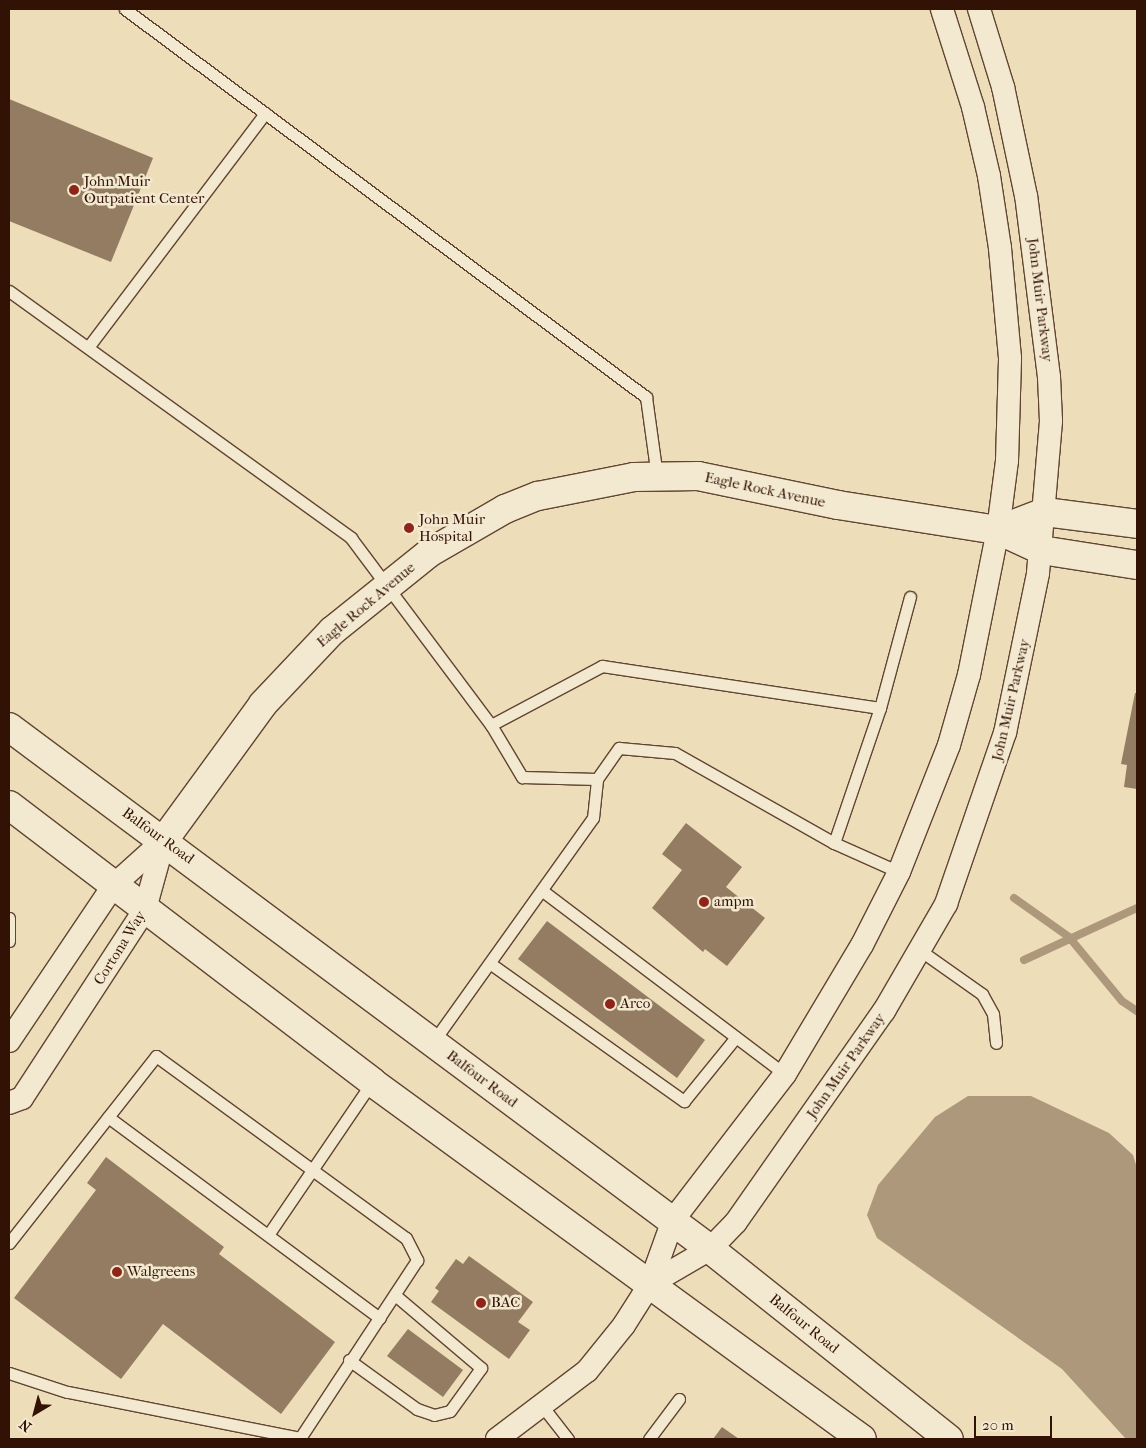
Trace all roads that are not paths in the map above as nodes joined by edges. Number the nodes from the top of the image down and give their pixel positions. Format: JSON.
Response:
{"nodes":[{"id":1,"x":125,"y":9,"type":"edge"},
{"id":2,"x":942,"y":9,"type":"edge"},
{"id":3,"x":979,"y":9,"type":"edge"},
{"id":4,"x":265,"y":114,"type":"junction"},
{"id":5,"x":9,"y":290,"type":"edge"},
{"id":6,"x":89,"y":346,"type":"junction"},
{"id":7,"x":657,"y":476,"type":"junction"},
{"id":8,"x":1045,"y":512,"type":"junction"},
{"id":9,"x":1137,"y":524,"type":"edge"},
{"id":10,"x":998,"y":530,"type":"junction"},
{"id":11,"x":1041,"y":550,"type":"junction"},
{"id":12,"x":1137,"y":565,"type":"edge"},
{"id":13,"x":387,"y":584,"type":"junction"},
{"id":14,"x":910,"y":597,"type":"dead end"},
{"id":15,"x":880,"y":708,"type":"junction"},
{"id":16,"x":492,"y":725,"type":"junction"},
{"id":17,"x":9,"y":727,"type":"edge"},
{"id":18,"x":597,"y":779,"type":"junction"},
{"id":19,"x":9,"y":805,"type":"edge"},
{"id":20,"x":164,"y":840,"type":"junction"},
{"id":21,"x":834,"y":843,"type":"junction"},
{"id":22,"x":899,"y":872,"type":"junction"},
{"id":23,"x":114,"y":885,"type":"junction"},
{"id":24,"x":544,"y":892,"type":"junction"},
{"id":25,"x":145,"y":909,"type":"junction"},
{"id":26,"x":9,"y":918,"type":"edge"},
{"id":27,"x":9,"y":941,"type":"edge"},
{"id":28,"x":921,"y":951,"type":"junction"},
{"id":29,"x":491,"y":964,"type":"junction"},
{"id":30,"x":736,"y":1037,"type":"junction"},
{"id":31,"x":9,"y":1041,"type":"edge"},
{"id":32,"x":433,"y":1042,"type":"junction"},
{"id":33,"x":996,"y":1043,"type":"dead end"},
{"id":34,"x":784,"y":1074,"type":"junction"},
{"id":35,"x":372,"y":1082,"type":"junction"},
{"id":36,"x":9,"y":1103,"type":"edge"},
{"id":37,"x":108,"y":1117,"type":"junction"},
{"id":38,"x":310,"y":1171,"type":"junction"},
{"id":39,"x":673,"y":1220,"type":"junction"},
{"id":40,"x":268,"y":1235,"type":"junction"},
{"id":41,"x":9,"y":1243,"type":"edge"},
{"id":42,"x":710,"y":1249,"type":"junction"},
{"id":43,"x":650,"y":1284,"type":"junction"},
{"id":44,"x":395,"y":1295,"type":"junction"},
{"id":45,"x":380,"y":1318,"type":"junction"},
{"id":46,"x":349,"y":1360,"type":"junction"},
{"id":47,"x":9,"y":1373,"type":"edge"},
{"id":48,"x":679,"y":1399,"type":"dead end"},
{"id":49,"x":543,"y":1407,"type":"junction"},
{"id":50,"x":503,"y":1438,"type":"edge"},
{"id":51,"x":301,"y":1439,"type":"edge"},
{"id":52,"x":568,"y":1439,"type":"edge"},
{"id":53,"x":648,"y":1439,"type":"edge"},
{"id":54,"x":862,"y":1439,"type":"edge"},
{"id":55,"x":948,"y":1439,"type":"edge"}],
"edges":[{"from":1,"to":4,"type":"lane"},
{"from":2,"to":10,"type":"street","name":"John Muir Parkway"},
{"from":3,"to":8,"type":"street","name":"John Muir Parkway"},
{"from":4,"to":6,"type":"lane"},
{"from":4,"to":7,"type":"lane"},
{"from":5,"to":6,"type":"lane"},
{"from":6,"to":13,"type":"lane"},
{"from":7,"to":10,"type":"main road","name":"Eagle Rock Avenue"},
{"from":7,"to":13,"type":"main road","name":"Eagle Rock Avenue"},
{"from":8,"to":9,"type":"main road","name":"Eagle Rock Avenue"},
{"from":8,"to":10,"type":"main road","name":"Eagle Rock Avenue"},
{"from":8,"to":11,"type":"street","name":"John Muir Parkway"},
{"from":10,"to":11,"type":"main road","name":"Eagle Rock Avenue"},
{"from":10,"to":22,"type":"street","name":"John Muir Parkway"},
{"from":11,"to":12,"type":"main road","name":"Eagle Rock Avenue"},
{"from":11,"to":28,"type":"street","name":"John Muir Parkway"},
{"from":13,"to":16,"type":"lane"},
{"from":13,"to":20,"type":"main road","name":"Eagle Rock Avenue"},
{"from":14,"to":15,"type":"lane"},
{"from":15,"to":16,"type":"lane"},
{"from":15,"to":21,"type":"lane"},
{"from":16,"to":18,"type":"lane"},
{"from":17,"to":20,"type":"main road","name":"Balfour Road"},
{"from":18,"to":21,"type":"lane"},
{"from":18,"to":24,"type":"lane"},
{"from":19,"to":23,"type":"main road"},
{"from":20,"to":23,"type":"street"},
{"from":20,"to":25,"type":"street","name":"Cortona Way"},
{"from":20,"to":32,"type":"main road","name":"Balfour Road"},
{"from":21,"to":22,"type":"lane"},
{"from":22,"to":34,"type":"street","name":"John Muir Parkway"},
{"from":23,"to":25,"type":"main road"},
{"from":23,"to":31,"type":"street"},
{"from":24,"to":29,"type":"lane"},
{"from":24,"to":30,"type":"lane"},
{"from":25,"to":35,"type":"main road"},
{"from":25,"to":36,"type":"street","name":"Cortona Way"},
{"from":26,"to":27,"type":"lane"},
{"from":28,"to":33,"type":"lane"},
{"from":28,"to":42,"type":"street","name":"John Muir Parkway"},
{"from":29,"to":30,"type":"lane"},
{"from":29,"to":32,"type":"lane"},
{"from":30,"to":34,"type":"lane"},
{"from":32,"to":39,"type":"main road","name":"Balfour Road"},
{"from":34,"to":39,"type":"street","name":"John Muir Parkway"},
{"from":35,"to":38,"type":"lane"},
{"from":35,"to":43,"type":"main road"},
{"from":37,"to":38,"type":"lane"},
{"from":37,"to":40,"type":"lane"},
{"from":37,"to":41,"type":"lane"},
{"from":38,"to":40,"type":"lane"},
{"from":38,"to":44,"type":"lane"},
{"from":39,"to":42,"type":"main road","name":"Balfour Road"},
{"from":39,"to":43,"type":"street","name":"John Muir Parkway"},
{"from":40,"to":45,"type":"lane"},
{"from":42,"to":43,"type":"street","name":"John Muir Parkway"},
{"from":42,"to":55,"type":"main road","name":"Balfour Road"},
{"from":43,"to":49,"type":"street","name":"John Muir Parkway"},
{"from":43,"to":54,"type":"main road"},
{"from":44,"to":45,"type":"lane"},
{"from":44,"to":46,"type":"lane"},
{"from":45,"to":46,"type":"lane"},
{"from":46,"to":51,"type":"lane"},
{"from":47,"to":51,"type":"lane"},
{"from":48,"to":53,"type":"lane"},
{"from":49,"to":50,"type":"street","name":"John Muir Parkway"},
{"from":49,"to":52,"type":"lane"}]}
